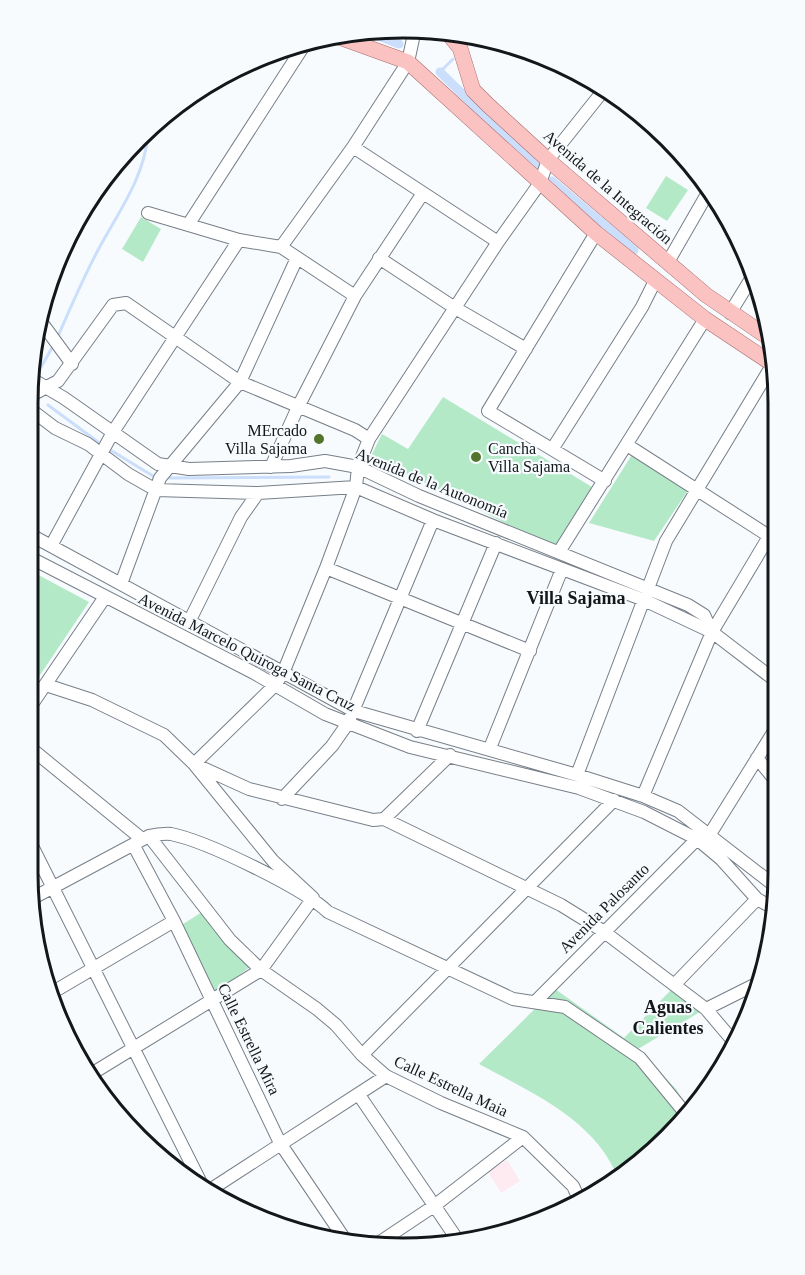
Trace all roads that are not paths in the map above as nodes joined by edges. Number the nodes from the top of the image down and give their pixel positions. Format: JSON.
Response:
{"nodes":[{"id":1,"x":413,"y":38,"type":"edge"},
{"id":2,"x":351,"y":42,"type":"edge"},
{"id":3,"x":456,"y":42,"type":"edge"},
{"id":4,"x":299,"y":53,"type":"edge"},
{"id":5,"x":408,"y":62,"type":"junction"},
{"id":6,"x":599,"y":95,"type":"edge"},
{"id":7,"x":353,"y":147,"type":"junction"},
{"id":8,"x":548,"y":160,"type":"junction"},
{"id":9,"x":540,"y":183,"type":"junction"},
{"id":10,"x":423,"y":193,"type":"junction"},
{"id":11,"x":705,"y":198,"type":"edge"},
{"id":12,"x":148,"y":213,"type":"dead end"},
{"id":13,"x":188,"y":225,"type":"junction"},
{"id":14,"x":596,"y":233,"type":"junction"},
{"id":15,"x":239,"y":240,"type":"junction"},
{"id":16,"x":498,"y":242,"type":"junction"},
{"id":17,"x":281,"y":248,"type":"junction"},
{"id":18,"x":297,"y":258,"type":"junction"},
{"id":19,"x":380,"y":258,"type":"junction"},
{"id":20,"x":668,"y":262,"type":"junction"},
{"id":21,"x":655,"y":281,"type":"junction"},
{"id":22,"x":748,"y":284,"type":"edge"},
{"id":23,"x":355,"y":296,"type":"junction"},
{"id":24,"x":455,"y":308,"type":"junction"},
{"id":25,"x":729,"y":312,"type":"junction"},
{"id":26,"x":705,"y":319,"type":"junction"},
{"id":27,"x":46,"y":328,"type":"edge"},
{"id":28,"x":760,"y":332,"type":"edge"},
{"id":29,"x":175,"y":336,"type":"junction"},
{"id":30,"x":526,"y":350,"type":"junction"},
{"id":31,"x":764,"y":359,"type":"edge"},
{"id":32,"x":72,"y":364,"type":"junction"},
{"id":33,"x":767,"y":377,"type":"edge"},
{"id":34,"x":240,"y":382,"type":"junction"},
{"id":35,"x":38,"y":383,"type":"edge"},
{"id":36,"x":45,"y":387,"type":"junction"},
{"id":37,"x":37,"y":392,"type":"edge"},
{"id":38,"x":298,"y":407,"type":"junction"},
{"id":39,"x":37,"y":416,"type":"edge"},
{"id":40,"x":113,"y":432,"type":"junction"},
{"id":41,"x":369,"y":439,"type":"junction"},
{"id":42,"x":627,"y":445,"type":"junction"},
{"id":43,"x":553,"y":448,"type":"junction"},
{"id":44,"x":100,"y":454,"type":"junction"},
{"id":45,"x":271,"y":466,"type":"junction"},
{"id":46,"x":168,"y":467,"type":"junction"},
{"id":47,"x":358,"y":467,"type":"junction"},
{"id":48,"x":605,"y":481,"type":"junction"},
{"id":49,"x":356,"y":487,"type":"junction"},
{"id":50,"x":156,"y":490,"type":"junction"},
{"id":51,"x":697,"y":490,"type":"junction"},
{"id":52,"x":258,"y":493,"type":"junction"},
{"id":53,"x":433,"y":520,"type":"junction"},
{"id":54,"x":768,"y":535,"type":"edge"},
{"id":55,"x":37,"y":538,"type":"edge"},
{"id":56,"x":768,"y":538,"type":"edge"},
{"id":57,"x":496,"y":543,"type":"junction"},
{"id":58,"x":51,"y":546,"type":"junction"},
{"id":59,"x":559,"y":552,"type":"junction"},
{"id":60,"x":37,"y":561,"type":"edge"},
{"id":61,"x":327,"y":567,"type":"junction"},
{"id":62,"x":562,"y":569,"type":"junction"},
{"id":63,"x":121,"y":584,"type":"junction"},
{"id":64,"x":646,"y":595,"type":"junction"},
{"id":65,"x":105,"y":597,"type":"junction"},
{"id":66,"x":402,"y":598,"type":"junction"},
{"id":67,"x":190,"y":620,"type":"junction"},
{"id":68,"x":462,"y":624,"type":"junction"},
{"id":69,"x":712,"y":632,"type":"junction"},
{"id":70,"x":530,"y":651,"type":"junction"},
{"id":71,"x":283,"y":673,"type":"junction"},
{"id":72,"x":768,"y":675,"type":"edge"},
{"id":73,"x":46,"y":685,"type":"junction"},
{"id":74,"x":274,"y":686,"type":"junction"},
{"id":75,"x":37,"y":698,"type":"edge"},
{"id":76,"x":354,"y":711,"type":"junction"},
{"id":77,"x":348,"y":723,"type":"junction"},
{"id":78,"x":417,"y":730,"type":"junction"},
{"id":79,"x":768,"y":741,"type":"edge"},
{"id":80,"x":490,"y":748,"type":"junction"},
{"id":81,"x":37,"y":753,"type":"edge"},
{"id":82,"x":450,"y":755,"type":"junction"},
{"id":83,"x":758,"y":758,"type":"junction"},
{"id":84,"x":194,"y":764,"type":"junction"},
{"id":85,"x":768,"y":770,"type":"edge"},
{"id":86,"x":577,"y":775,"type":"junction"},
{"id":87,"x":643,"y":796,"type":"junction"},
{"id":88,"x":282,"y":799,"type":"junction"},
{"id":89,"x":614,"y":800,"type":"junction"},
{"id":90,"x":384,"y":819,"type":"junction"},
{"id":91,"x":710,"y":834,"type":"junction"},
{"id":92,"x":697,"y":839,"type":"junction"},
{"id":93,"x":141,"y":840,"type":"junction"},
{"id":94,"x":37,"y":855,"type":"edge"},
{"id":95,"x":768,"y":880,"type":"edge"},
{"id":96,"x":54,"y":887,"type":"junction"},
{"id":97,"x":527,"y":888,"type":"junction"},
{"id":98,"x":38,"y":895,"type":"edge"},
{"id":99,"x":313,"y":898,"type":"junction"},
{"id":100,"x":757,"y":899,"type":"junction"},
{"id":101,"x":766,"y":904,"type":"edge"},
{"id":102,"x":174,"y":921,"type":"junction"},
{"id":103,"x":603,"y":931,"type":"junction"},
{"id":104,"x":93,"y":966,"type":"junction"},
{"id":105,"x":447,"y":968,"type":"junction"},
{"id":106,"x":261,"y":970,"type":"junction"},
{"id":107,"x":675,"y":984,"type":"junction"},
{"id":108,"x":749,"y":987,"type":"edge"},
{"id":109,"x":57,"y":989,"type":"edge"},
{"id":110,"x":213,"y":1001,"type":"junction"},
{"id":111,"x":535,"y":1002,"type":"junction"},
{"id":112,"x":706,"y":1009,"type":"junction"},
{"id":113,"x":729,"y":1036,"type":"edge"},
{"id":114,"x":134,"y":1047,"type":"junction"},
{"id":115,"x":362,"y":1055,"type":"junction"},
{"id":116,"x":96,"y":1071,"type":"edge"},
{"id":117,"x":386,"y":1076,"type":"junction"},
{"id":118,"x":359,"y":1095,"type":"junction"},
{"id":119,"x":681,"y":1108,"type":"edge"},
{"id":120,"x":523,"y":1137,"type":"junction"},
{"id":121,"x":280,"y":1143,"type":"junction"},
{"id":122,"x":196,"y":1173,"type":"edge"},
{"id":123,"x":216,"y":1186,"type":"edge"},
{"id":124,"x":576,"y":1193,"type":"edge"},
{"id":125,"x":435,"y":1206,"type":"junction"},
{"id":126,"x":340,"y":1231,"type":"edge"},
{"id":127,"x":453,"y":1233,"type":"edge"},
{"id":128,"x":387,"y":1237,"type":"edge"}],
"edges":[{"from":1,"to":5,"type":"street"},
{"from":2,"to":5,"type":"main road"},
{"from":3,"to":8,"type":"main road","name":"Avenida de la Integración"},
{"from":4,"to":13,"type":"street"},
{"from":5,"to":7,"type":"street"},
{"from":5,"to":9,"type":"main road"},
{"from":6,"to":8,"type":"street"},
{"from":7,"to":10,"type":"street"},
{"from":7,"to":17,"type":"street"},
{"from":8,"to":9,"type":"street"},
{"from":8,"to":20,"type":"main road","name":"Avenida de la Integración"},
{"from":9,"to":14,"type":"main road"},
{"from":9,"to":16,"type":"street"},
{"from":10,"to":16,"type":"street"},
{"from":10,"to":19,"type":"street"},
{"from":11,"to":20,"type":"street"},
{"from":12,"to":13,"type":"street"},
{"from":13,"to":15,"type":"street"},
{"from":14,"to":21,"type":"main road"},
{"from":14,"to":30,"type":"street"},
{"from":15,"to":17,"type":"street"},
{"from":15,"to":29,"type":"street"},
{"from":16,"to":24,"type":"street"},
{"from":17,"to":18,"type":"street"},
{"from":18,"to":23,"type":"street"},
{"from":18,"to":34,"type":"street"},
{"from":19,"to":23,"type":"street"},
{"from":19,"to":24,"type":"street"},
{"from":20,"to":25,"type":"main road","name":"Avenida de la Integración"},
{"from":21,"to":26,"type":"main road"},
{"from":21,"to":43,"type":"street"},
{"from":22,"to":25,"type":"street"},
{"from":23,"to":38,"type":"street"},
{"from":24,"to":30,"type":"street"},
{"from":24,"to":41,"type":"street"},
{"from":25,"to":28,"type":"main road","name":"Avenida de la Integración"},
{"from":26,"to":31,"type":"main road"},
{"from":26,"to":42,"type":"street"},
{"from":27,"to":32,"type":"street"},
{"from":29,"to":32,"type":"street"},
{"from":29,"to":34,"type":"street"},
{"from":29,"to":40,"type":"street"},
{"from":30,"to":43,"type":"street"},
{"from":32,"to":36,"type":"street"},
{"from":33,"to":51,"type":"street"},
{"from":34,"to":38,"type":"street"},
{"from":34,"to":46,"type":"street"},
{"from":35,"to":36,"type":"street","name":"Avenida de la Autonomía"},
{"from":36,"to":37,"type":"street"},
{"from":36,"to":40,"type":"street","name":"Avenida de la Autonomía"},
{"from":38,"to":41,"type":"street"},
{"from":38,"to":45,"type":"street"},
{"from":39,"to":44,"type":"street"},
{"from":40,"to":44,"type":"street"},
{"from":40,"to":46,"type":"street","name":"Avenida de la Autonomía"},
{"from":41,"to":47,"type":"street"},
{"from":42,"to":48,"type":"street"},
{"from":42,"to":51,"type":"street"},
{"from":43,"to":48,"type":"street"},
{"from":44,"to":50,"type":"street"},
{"from":44,"to":58,"type":"street"},
{"from":45,"to":46,"type":"street","name":"Avenida de la Autonomía"},
{"from":45,"to":47,"type":"street","name":"Avenida de la Autonomía"},
{"from":46,"to":50,"type":"street"},
{"from":47,"to":49,"type":"street"},
{"from":47,"to":59,"type":"street","name":"Avenida de la Autonomía"},
{"from":48,"to":59,"type":"street"},
{"from":49,"to":52,"type":"street","name":"Avenida de la Autonomía"},
{"from":49,"to":53,"type":"street","name":"Avenida de la Autonomía"},
{"from":49,"to":61,"type":"street"},
{"from":50,"to":52,"type":"street","name":"Avenida de la Autonomía"},
{"from":50,"to":63,"type":"street"},
{"from":51,"to":54,"type":"street"},
{"from":51,"to":64,"type":"street"},
{"from":52,"to":67,"type":"street"},
{"from":53,"to":57,"type":"street","name":"Avenida de la Autonomía"},
{"from":53,"to":66,"type":"street"},
{"from":55,"to":58,"type":"street","name":"Avenida Marcelo Quiroga Santa Cruz"},
{"from":56,"to":69,"type":"street"},
{"from":57,"to":62,"type":"street","name":"Avenida de la Autonomía"},
{"from":57,"to":68,"type":"street"},
{"from":58,"to":63,"type":"street","name":"Avenida Marcelo Quiroga Santa Cruz"},
{"from":59,"to":64,"type":"street","name":"Avenida de la Autonomía"},
{"from":60,"to":65,"type":"street","name":"Avenida Marcelo Quiroga Santa Cruz"},
{"from":61,"to":66,"type":"street"},
{"from":61,"to":71,"type":"street"},
{"from":62,"to":64,"type":"street","name":"Avenida de la Autonomía"},
{"from":62,"to":70,"type":"street"},
{"from":63,"to":67,"type":"street","name":"Avenida Marcelo Quiroga Santa Cruz"},
{"from":64,"to":69,"type":"street","name":"Avenida de la Autonomía"},
{"from":64,"to":86,"type":"street"},
{"from":65,"to":73,"type":"street"},
{"from":65,"to":74,"type":"street","name":"Avenida Marcelo Quiroga Santa Cruz"},
{"from":66,"to":68,"type":"street"},
{"from":66,"to":76,"type":"street"},
{"from":67,"to":71,"type":"street","name":"Avenida Marcelo Quiroga Santa Cruz"},
{"from":68,"to":70,"type":"street"},
{"from":68,"to":78,"type":"street"},
{"from":69,"to":72,"type":"street","name":"Avenida de la Autonomía"},
{"from":69,"to":87,"type":"street"},
{"from":70,"to":80,"type":"street"},
{"from":71,"to":74,"type":"street"},
{"from":71,"to":76,"type":"street","name":"Avenida Marcelo Quiroga Santa Cruz"},
{"from":73,"to":75,"type":"street"},
{"from":73,"to":84,"type":"street"},
{"from":74,"to":77,"type":"street","name":"Avenida Marcelo Quiroga Santa Cruz"},
{"from":74,"to":84,"type":"street"},
{"from":76,"to":77,"type":"street"},
{"from":76,"to":78,"type":"street","name":"Avenida Marcelo Quiroga Santa Cruz"},
{"from":77,"to":82,"type":"street","name":"Avenida Marcelo Quiroga Santa Cruz"},
{"from":77,"to":88,"type":"street"},
{"from":78,"to":80,"type":"street","name":"Avenida Marcelo Quiroga Santa Cruz"},
{"from":79,"to":83,"type":"street"},
{"from":80,"to":86,"type":"street","name":"Avenida Marcelo Quiroga Santa Cruz"},
{"from":81,"to":93,"type":"street"},
{"from":82,"to":89,"type":"street","name":"Avenida Marcelo Quiroga Santa Cruz"},
{"from":82,"to":90,"type":"street"},
{"from":83,"to":85,"type":"street"},
{"from":83,"to":91,"type":"street"},
{"from":84,"to":88,"type":"street"},
{"from":84,"to":99,"type":"street"},
{"from":86,"to":87,"type":"street","name":"Avenida Marcelo Quiroga Santa Cruz"},
{"from":87,"to":91,"type":"street","name":"Avenida Marcelo Quiroga Santa Cruz"},
{"from":88,"to":90,"type":"street"},
{"from":89,"to":92,"type":"street","name":"Avenida Marcelo Quiroga Santa Cruz"},
{"from":89,"to":97,"type":"street"},
{"from":90,"to":97,"type":"street"},
{"from":91,"to":95,"type":"street","name":"Avenida Marcelo Quiroga Santa Cruz"},
{"from":92,"to":100,"type":"street","name":"Avenida Marcelo Quiroga Santa Cruz"},
{"from":92,"to":103,"type":"street","name":"Avenida Palosanto"},
{"from":93,"to":96,"type":"street"},
{"from":93,"to":99,"type":"street"},
{"from":93,"to":102,"type":"street","name":"Calle Estrella Mira"},
{"from":93,"to":106,"type":"street","name":"Calle Estrella Maia"},
{"from":94,"to":96,"type":"street"},
{"from":96,"to":98,"type":"street"},
{"from":96,"to":104,"type":"street"},
{"from":97,"to":103,"type":"street"},
{"from":97,"to":105,"type":"street"},
{"from":99,"to":105,"type":"street"},
{"from":99,"to":106,"type":"street"},
{"from":100,"to":101,"type":"street","name":"Avenida Marcelo Quiroga Santa Cruz"},
{"from":100,"to":107,"type":"street"},
{"from":102,"to":104,"type":"street"},
{"from":102,"to":110,"type":"street","name":"Calle Estrella Mira"},
{"from":103,"to":107,"type":"street"},
{"from":103,"to":111,"type":"street","name":"Avenida Palosanto"},
{"from":104,"to":109,"type":"street"},
{"from":104,"to":114,"type":"street"},
{"from":105,"to":111,"type":"street"},
{"from":105,"to":115,"type":"street"},
{"from":106,"to":110,"type":"street"},
{"from":106,"to":115,"type":"street","name":"Calle Estrella Maia"},
{"from":107,"to":112,"type":"street"},
{"from":108,"to":112,"type":"street"},
{"from":110,"to":114,"type":"street"},
{"from":110,"to":121,"type":"street","name":"Calle Estrella Mira"},
{"from":111,"to":119,"type":"street"},
{"from":112,"to":113,"type":"street"},
{"from":114,"to":116,"type":"street"},
{"from":114,"to":122,"type":"street"},
{"from":115,"to":117,"type":"street","name":"Calle Estrella Maia"},
{"from":117,"to":118,"type":"street"},
{"from":117,"to":120,"type":"street","name":"Calle Estrella Maia"},
{"from":118,"to":121,"type":"street"},
{"from":118,"to":125,"type":"street"},
{"from":120,"to":124,"type":"street","name":"Calle Estrella Maia"},
{"from":120,"to":125,"type":"street"},
{"from":121,"to":123,"type":"street"},
{"from":121,"to":126,"type":"street","name":"Calle Estrella Mira"},
{"from":125,"to":127,"type":"street"},
{"from":125,"to":128,"type":"street"}]}
